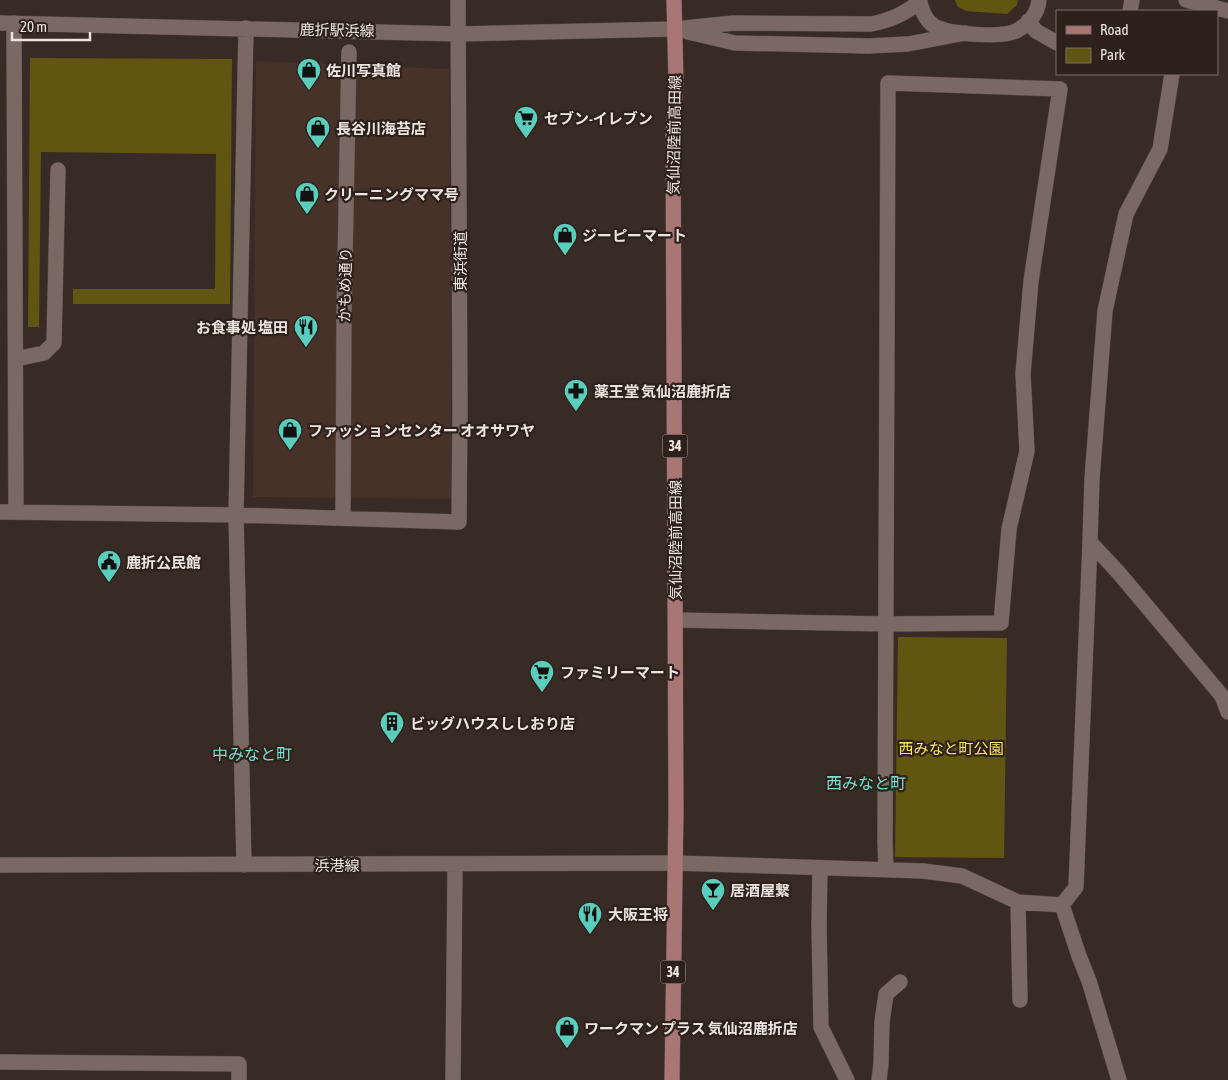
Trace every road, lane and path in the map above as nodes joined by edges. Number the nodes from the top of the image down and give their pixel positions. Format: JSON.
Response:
{"nodes":[{"id":1,"x":458,"y":0,"type":"edge"},
{"id":2,"x":674,"y":0,"type":"edge"},
{"id":3,"x":1038,"y":0,"type":"edge"},
{"id":4,"x":1185,"y":0,"type":"edge"},
{"id":5,"x":920,"y":1,"type":"edge"},
{"id":6,"x":1228,"y":11,"type":"edge"},
{"id":7,"x":1028,"y":21,"type":"junction"},
{"id":8,"x":7,"y":23,"type":"edge"},
{"id":9,"x":246,"y":28,"type":"junction"},
{"id":10,"x":674,"y":29,"type":"junction"},
{"id":11,"x":965,"y":33,"type":"junction"},
{"id":12,"x":459,"y":34,"type":"junction"},
{"id":13,"x":1056,"y":42,"type":"edge"},
{"id":14,"x":349,"y":52,"type":"dead end"},
{"id":15,"x":1172,"y":75,"type":"edge"},
{"id":16,"x":58,"y":170,"type":"dead end"},
{"id":17,"x":16,"y":359,"type":"junction"},
{"id":18,"x":0,"y":512,"type":"edge"},
{"id":19,"x":16,"y":512,"type":"junction"},
{"id":20,"x":236,"y":515,"type":"junction"},
{"id":21,"x":344,"y":518,"type":"junction"},
{"id":22,"x":1090,"y":542,"type":"junction"},
{"id":23,"x":676,"y":620,"type":"junction"},
{"id":24,"x":887,"y":624,"type":"junction"},
{"id":25,"x":1225,"y":695,"type":"edge"},
{"id":26,"x":1228,"y":712,"type":"edge"},
{"id":27,"x":674,"y":863,"type":"junction"},
{"id":28,"x":455,"y":864,"type":"junction"},
{"id":29,"x":0,"y":865,"type":"edge"},
{"id":30,"x":244,"y":865,"type":"junction"},
{"id":31,"x":820,"y":868,"type":"junction"},
{"id":32,"x":886,"y":870,"type":"junction"},
{"id":33,"x":1018,"y":902,"type":"junction"},
{"id":34,"x":1062,"y":905,"type":"junction"},
{"id":35,"x":900,"y":982,"type":"dead end"},
{"id":36,"x":1020,"y":1000,"type":"dead end"},
{"id":37,"x":0,"y":1062,"type":"edge"},
{"id":38,"x":239,"y":1080,"type":"edge"},
{"id":39,"x":453,"y":1080,"type":"edge"},
{"id":40,"x":672,"y":1080,"type":"edge"},
{"id":41,"x":848,"y":1080,"type":"edge"},
{"id":42,"x":879,"y":1080,"type":"edge"},
{"id":43,"x":1119,"y":1080,"type":"edge"}],
"edges":[{"from":1,"to":12,"type":"street","name":"東浜街道"},
{"from":2,"to":10,"type":"main road","name":"気仙沼陸前高田線","number":"34"},
{"from":3,"to":7,"type":"street"},
{"from":4,"to":6,"type":"street"},
{"from":5,"to":10,"type":"street"},
{"from":5,"to":11,"type":"street"},
{"from":7,"to":11,"type":"street"},
{"from":7,"to":13,"type":"street"},
{"from":8,"to":9,"type":"street","name":"鹿折駅浜線"},
{"from":8,"to":17,"type":"street"},
{"from":9,"to":12,"type":"street","name":"鹿折駅浜線"},
{"from":9,"to":20,"type":"street"},
{"from":10,"to":11,"type":"street"},
{"from":10,"to":12,"type":"street","name":"鹿折駅浜線"},
{"from":10,"to":23,"type":"main road","name":"気仙沼陸前高田線","number":"34"},
{"from":12,"to":21,"type":"street","name":"東浜街道"},
{"from":14,"to":21,"type":"street","name":"かもめ通り"},
{"from":15,"to":22,"type":"street"},
{"from":16,"to":17,"type":"street"},
{"from":17,"to":19,"type":"street"},
{"from":18,"to":19,"type":"street"},
{"from":19,"to":20,"type":"street"},
{"from":20,"to":21,"type":"street"},
{"from":20,"to":30,"type":"street"},
{"from":22,"to":25,"type":"street"},
{"from":22,"to":34,"type":"street"},
{"from":23,"to":24,"type":"street"},
{"from":23,"to":27,"type":"main road","name":"気仙沼陸前高田線","number":"34"},
{"from":24,"to":24,"type":"street"},
{"from":24,"to":32,"type":"street"},
{"from":25,"to":26,"type":"street"},
{"from":27,"to":28,"type":"street","name":"浜港線"},
{"from":27,"to":31,"type":"street","name":"浜港線"},
{"from":27,"to":40,"type":"main road","name":"気仙沼陸前高田線","number":"34"},
{"from":28,"to":30,"type":"street","name":"浜港線"},
{"from":28,"to":39,"type":"street"},
{"from":29,"to":30,"type":"street","name":"浜港線"},
{"from":31,"to":32,"type":"street","name":"浜港線"},
{"from":31,"to":41,"type":"street"},
{"from":32,"to":33,"type":"street","name":"浜港線"},
{"from":33,"to":34,"type":"street"},
{"from":33,"to":36,"type":"street"},
{"from":34,"to":43,"type":"street"},
{"from":35,"to":42,"type":"street"},
{"from":37,"to":38,"type":"street"}]}
